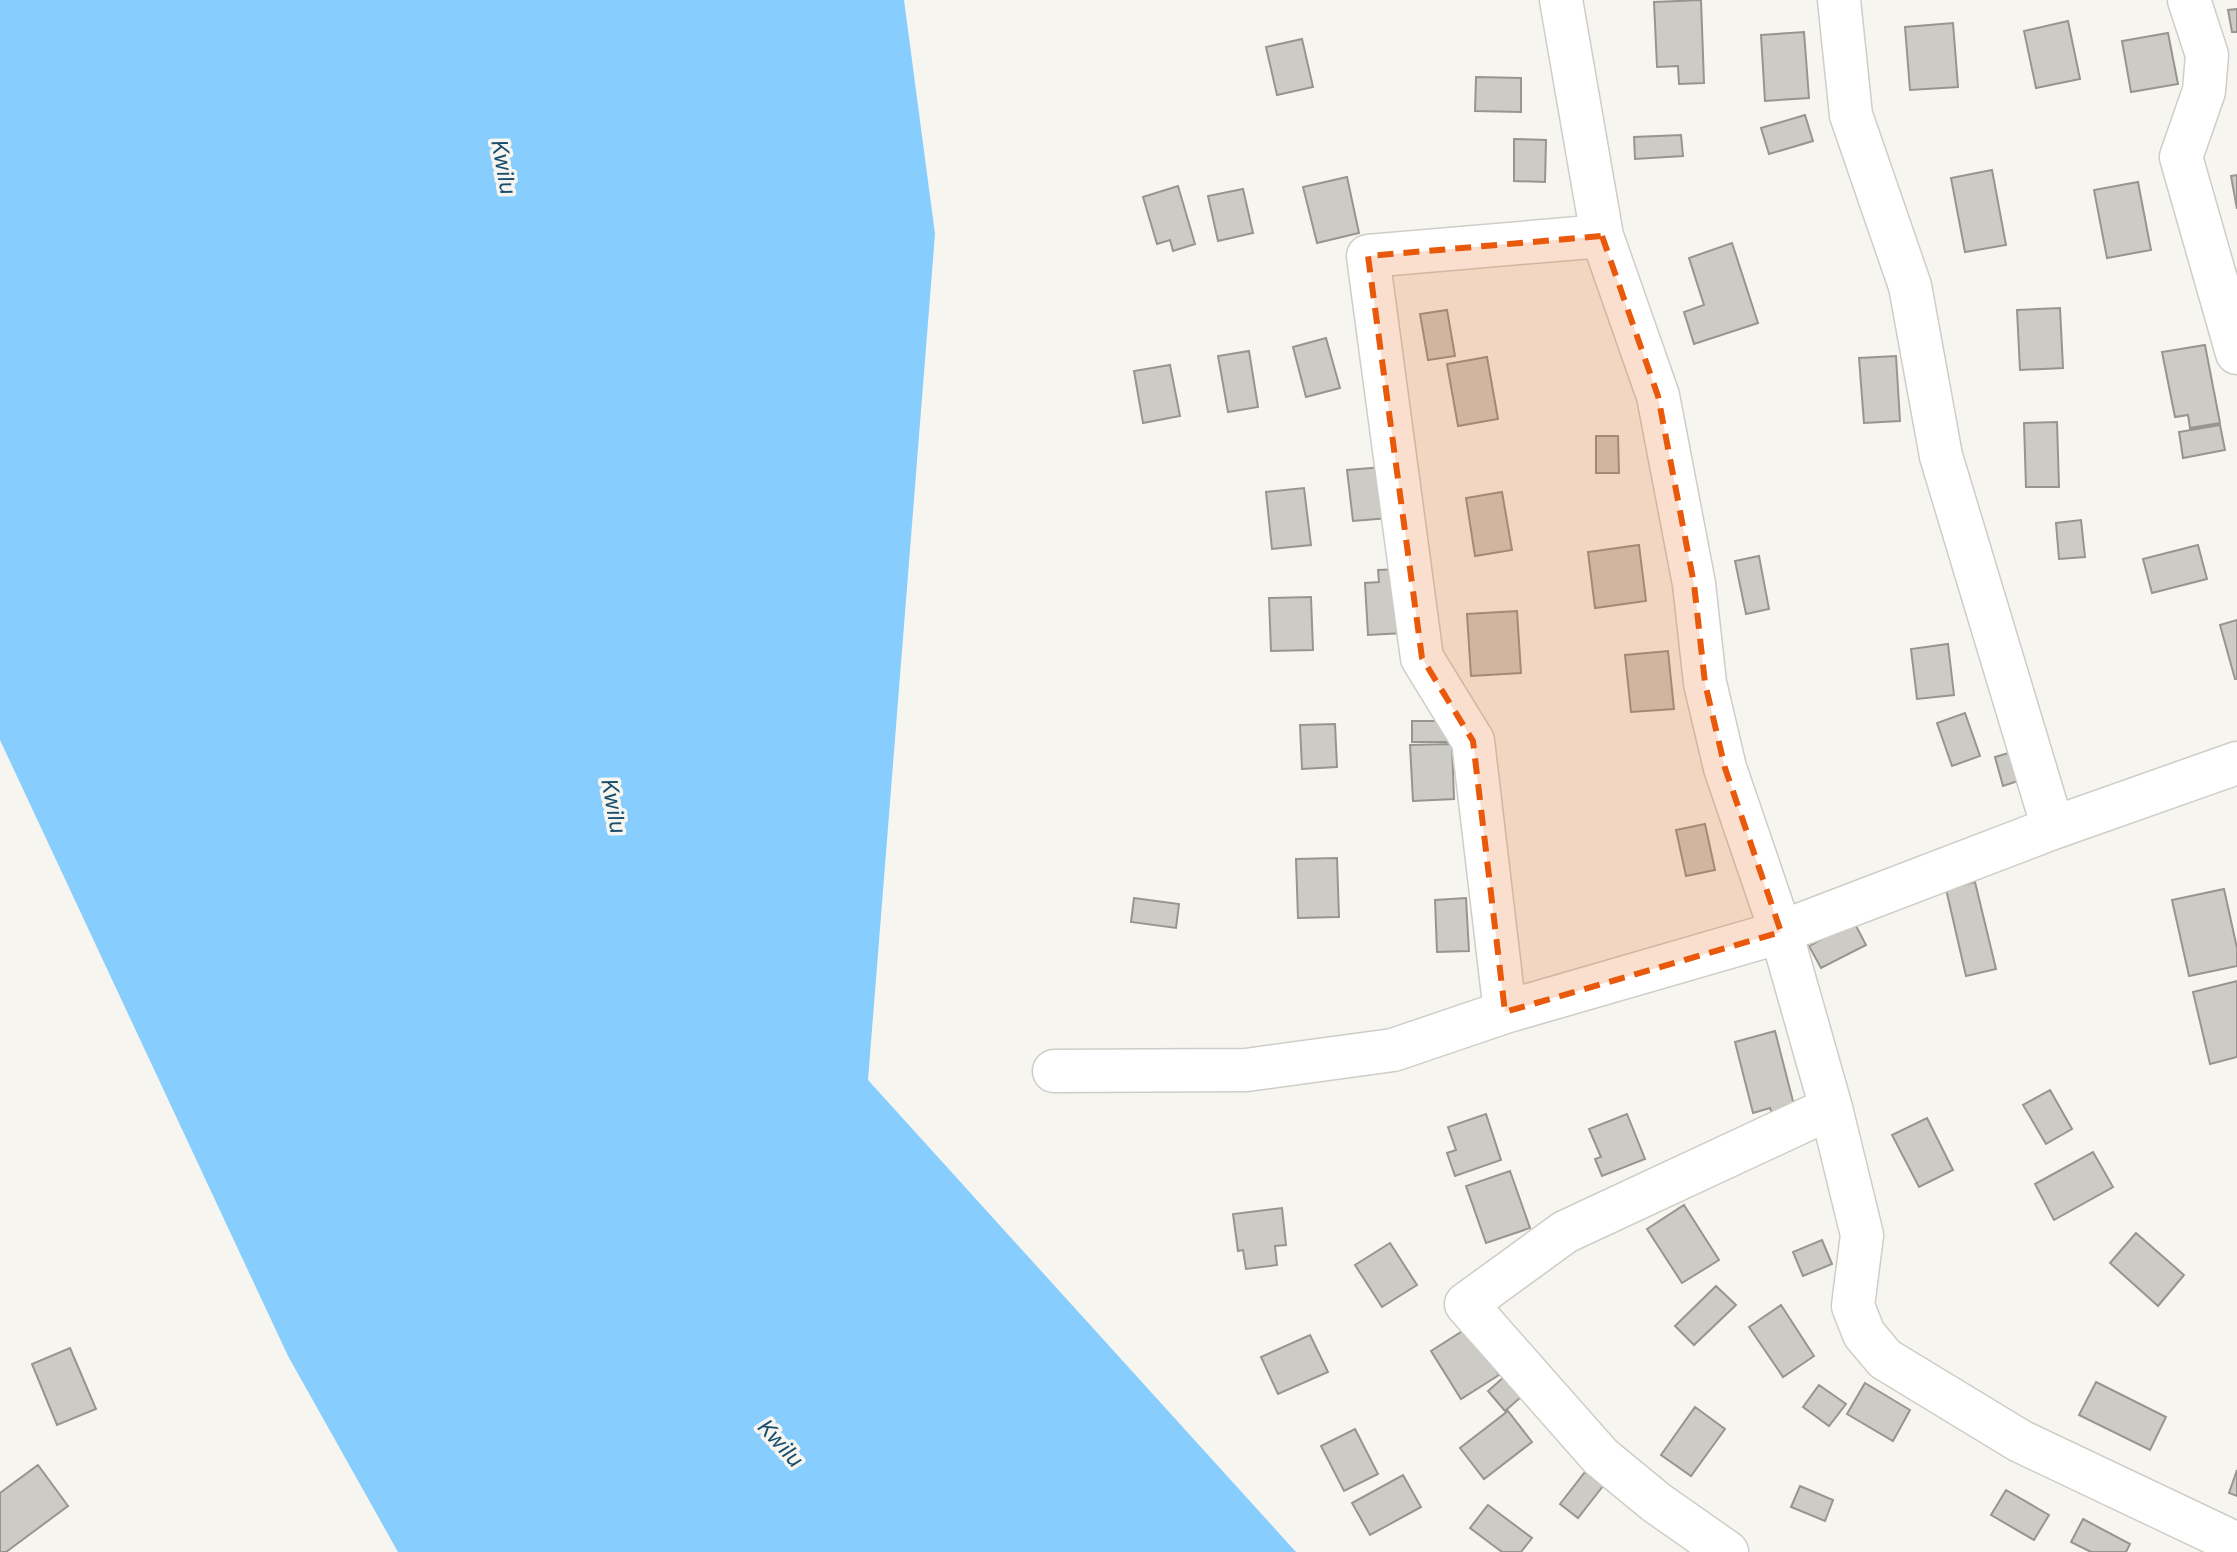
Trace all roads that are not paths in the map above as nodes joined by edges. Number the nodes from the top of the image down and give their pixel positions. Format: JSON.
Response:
{"nodes":[{"id":1,"x":1561,"y":0,"type":"edge"},
{"id":2,"x":1839,"y":0,"type":"edge"},
{"id":3,"x":2189,"y":0,"type":"edge"},
{"id":4,"x":1602,"y":236,"type":"junction"},
{"id":5,"x":2237,"y":353,"type":"edge"},
{"id":6,"x":2237,"y":763,"type":"edge"},
{"id":7,"x":2053,"y":828,"type":"junction"},
{"id":8,"x":1781,"y":932,"type":"junction"},
{"id":9,"x":1505,"y":1012,"type":"junction"},
{"id":10,"x":1054,"y":1071,"type":"dead end"},
{"id":11,"x":1831,"y":1108,"type":"junction"},
{"id":12,"x":2237,"y":1544,"type":"edge"},
{"id":13,"x":1727,"y":1552,"type":"edge"}],
"edges":[{"from":1,"to":4,"type":"street"},
{"from":2,"to":7,"type":"street"},
{"from":3,"to":5,"type":"street"},
{"from":4,"to":8,"type":"street"},
{"from":4,"to":9,"type":"street"},
{"from":6,"to":7,"type":"street"},
{"from":7,"to":8,"type":"street"},
{"from":8,"to":9,"type":"street"},
{"from":8,"to":11,"type":"street"},
{"from":9,"to":10,"type":"street"},
{"from":11,"to":12,"type":"street"},
{"from":11,"to":13,"type":"street"}]}
